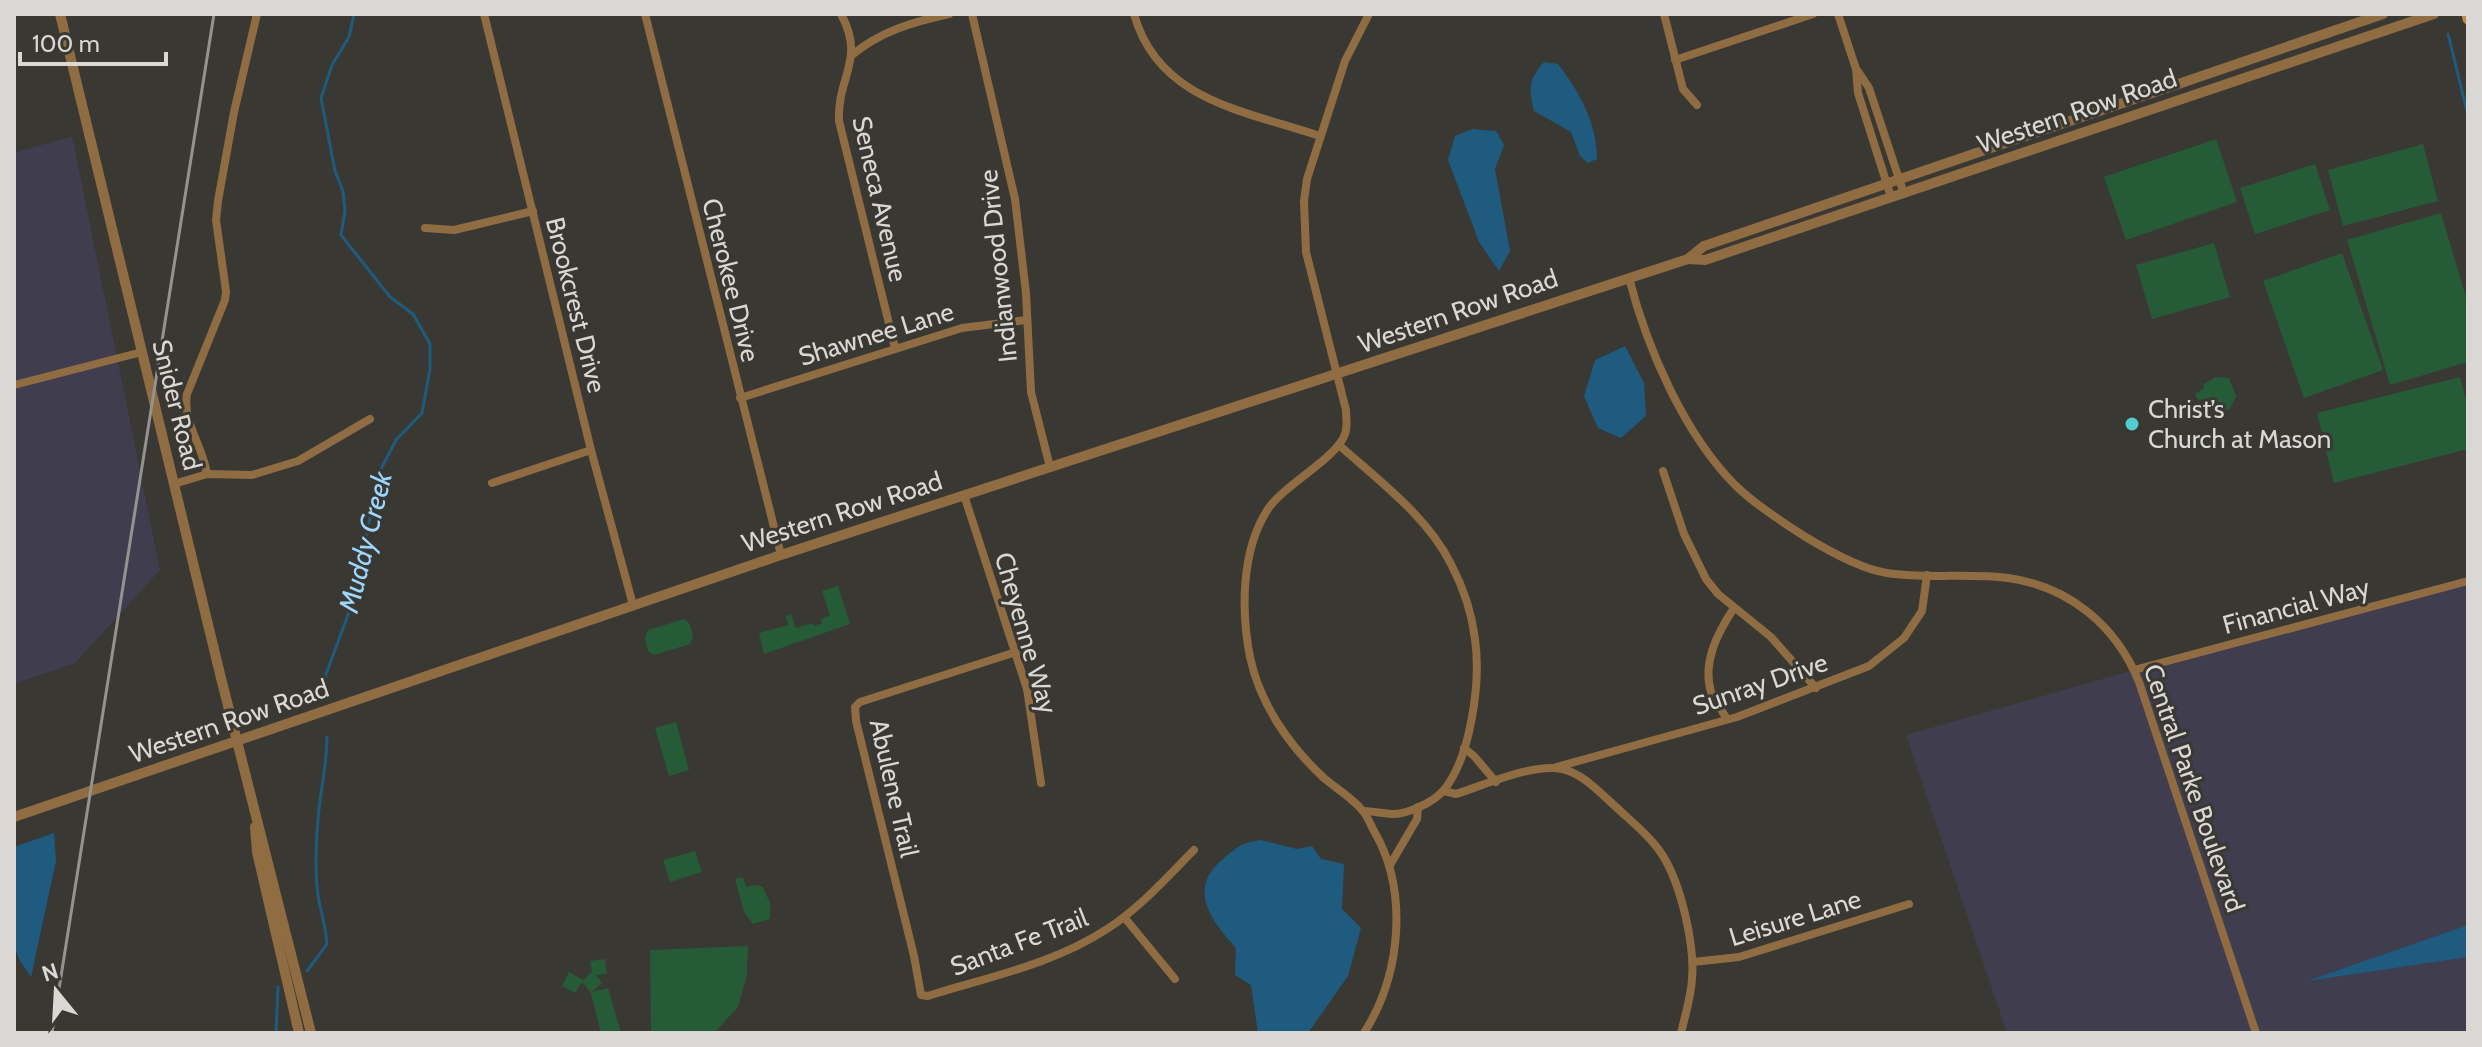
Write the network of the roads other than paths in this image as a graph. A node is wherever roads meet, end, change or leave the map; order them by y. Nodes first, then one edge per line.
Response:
1 (60, 14) edge
2 (257, 14) edge
3 (484, 14) edge
4 (645, 14) edge
5 (841, 14) edge
6 (949, 14) edge
7 (972, 14) edge
8 (1134, 14) edge
9 (1369, 14) edge
10 (1664, 14) edge
11 (1813, 14) edge
12 (1838, 14) edge
13 (2383, 14) edge
14 (2434, 14) edge
15 (852, 55) junction
16 (1675, 60) junction
17 (1856, 69) junction
18 (1697, 105) dead end
19 (1320, 136) junction
20 (1899, 178) junction
21 (1886, 182) junction
22 (1904, 194) junction
23 (1891, 197) junction
24 (533, 211) junction
25 (425, 228) dead end
26 (1688, 259) junction
27 (1629, 278) junction
28 (1026, 320) junction
29 (895, 348) junction
30 (142, 352) junction
31 (1337, 376) junction
32 (14, 385) edge
33 (740, 398) junction
34 (370, 419) dead end
35 (1339, 445) junction
36 (591, 450) junction
37 (1050, 467) junction
38 (1663, 471) dead end
39 (207, 474) junction
40 (492, 483) dead end
41 (174, 484) junction
42 (964, 495) junction
43 (781, 555) junction
44 (1927, 575) junction
45 (2468, 581) edge
46 (633, 605) junction
47 (1734, 608) junction
48 (1016, 652) junction
49 (2134, 670) junction
50 (1816, 688) junction
51 (1727, 719) junction
52 (237, 740) junction
53 (1464, 748) junction
54 (1553, 768) junction
55 (1496, 782) junction
56 (1041, 783) dead end
57 (1444, 791) junction
58 (254, 805) junction
59 (1418, 807) junction
60 (1363, 811) junction
61 (14, 817) edge
62 (1194, 850) dead end
63 (1390, 865) junction
64 (1909, 904) dead end
65 (1124, 917) junction
66 (1693, 962) junction
67 (1175, 979) dead end
68 (923, 997) joint
69 (299, 1033) edge
70 (311, 1033) edge
71 (1364, 1033) edge
72 (1681, 1033) edge
73 (2256, 1033) edge

1 - 30 street, Snider Road
2 - 39 street
3 - 24 street, Brookcrest Drive
4 - 33 street, Cherokee Drive
5 - 15 street, Seneca Avenue
6 - 15 street
7 - 28 street, Indianwood Drive
8 - 19 street
9 - 19 street
10 - 16 street
11 - 16 street
12 - 17 street
13 - 20 street, Western Row Road
14 - 22 street, Western Row Road
15 - 29 street, Seneca Avenue
16 - 18 street
17 - 20 street
17 - 21 street
19 - 31 street
20 - 21 street, Western Row Road
20 - 22 street
21 - 23 street
21 - 26 street, Western Row Road
22 - 23 street, Western Row Road
23 - 26 street, Western Row Road
24 - 25 street
24 - 36 street, Brookcrest Drive
26 - 27 street, Western Row Road
27 - 31 street, Western Row Road
27 - 44 street, Central Parke Boulevard
28 - 29 street, Shawnee Lane
28 - 37 street, Indianwood Drive
29 - 33 street, Shawnee Lane
30 - 32 street
30 - 41 street, Snider Road
31 - 35 street
31 - 37 street, Western Row Road
33 - 43 street, Cherokee Drive
34 - 39 street
35 - 53 street
35 - 60 street
36 - 40 street
36 - 46 street, Brookcrest Drive
37 - 42 street, Western Row Road
38 - 47 street
39 - 41 street
41 - 52 street, Snider Road
42 - 43 street, Western Row Road
42 - 48 street, Cheyenne Way
43 - 46 street, Western Row Road
44 - 49 street, Central Parke Boulevard
44 - 50 street, Sunray Drive
45 - 49 street, Financial Way
46 - 52 street, Western Row Road
47 - 50 street
47 - 51 street
48 - 56 street, Cheyenne Way
48 - 68 street, Abulene Trail
49 - 73 street, Central Parke Boulevard
50 - 51 street, Sunray Drive
51 - 54 street, Sunray Drive
52 - 58 street, Snider Road
52 - 61 street, Western Row Road
53 - 55 street
53 - 57 street
54 - 55 street, Sunray Drive
54 - 66 street
55 - 57 street, Sunray Drive
57 - 59 street
58 - 69 street, Snider Road
58 - 70 street, Snider Road
59 - 60 street
59 - 63 street
60 - 63 street
62 - 65 street, Santa Fe Trail
63 - 71 street
64 - 66 street, Leisure Lane
65 - 67 street
65 - 68 street, Santa Fe Trail
66 - 72 street

